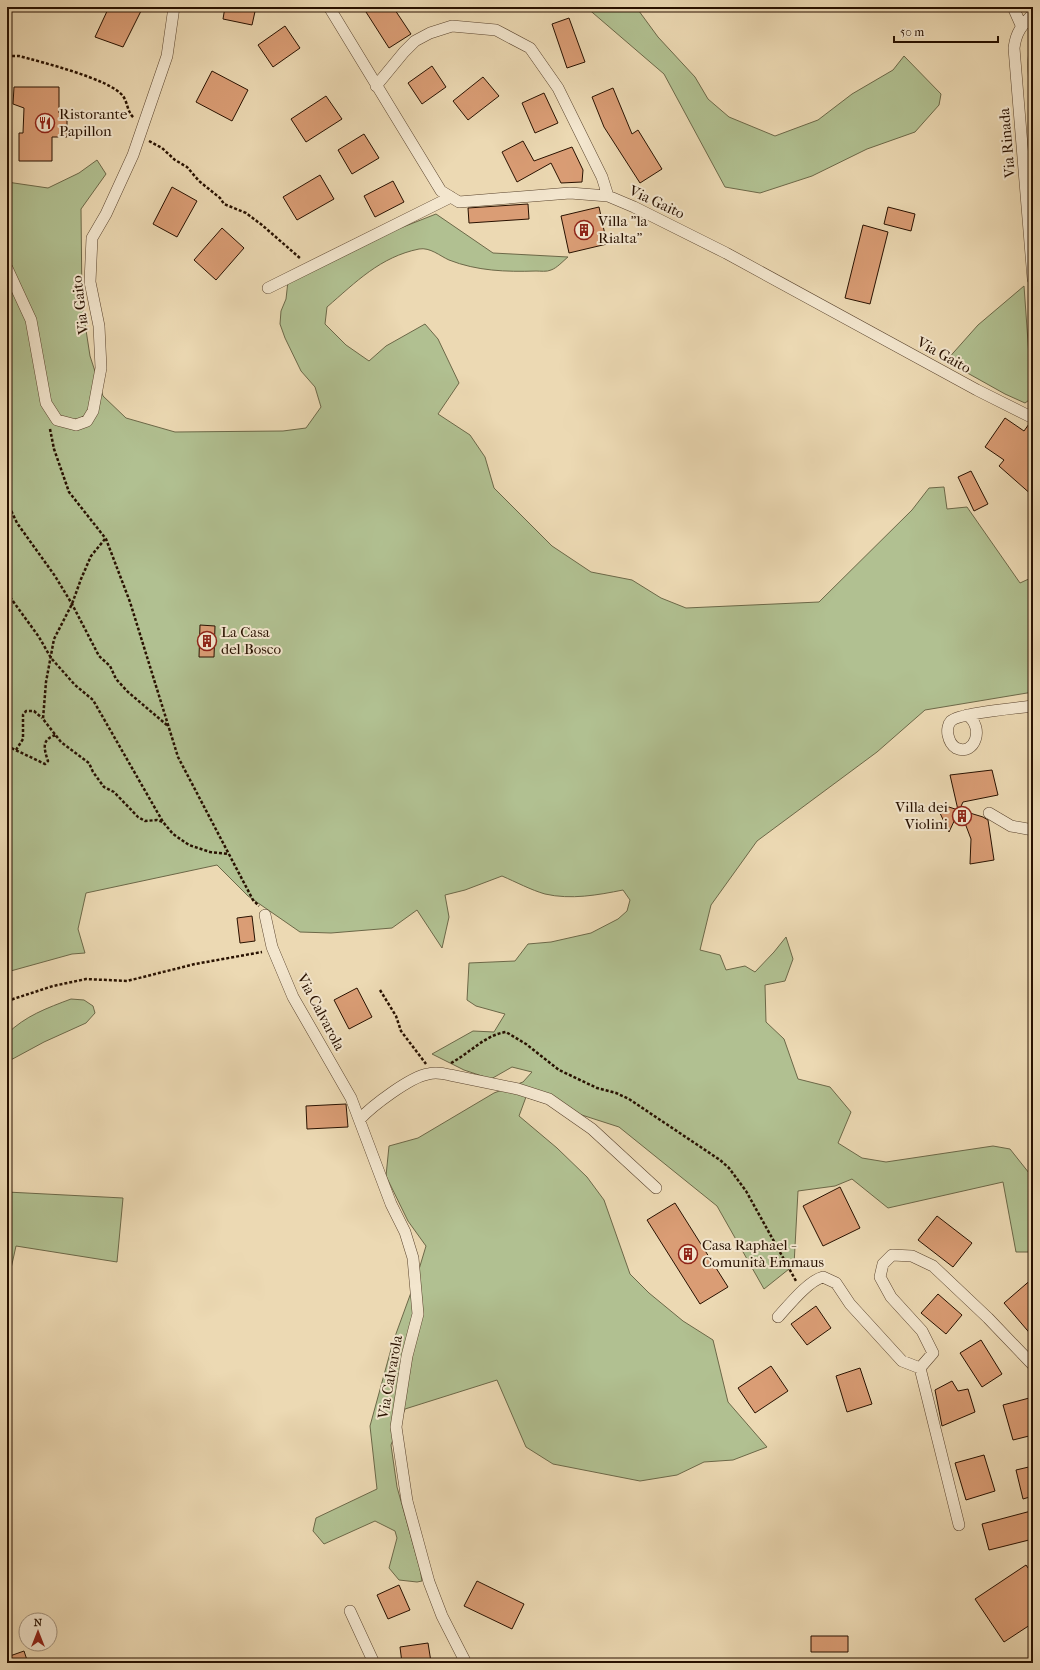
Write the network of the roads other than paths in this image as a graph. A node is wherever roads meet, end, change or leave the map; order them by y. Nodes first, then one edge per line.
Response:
1 (174, 7) edge
2 (329, 7) edge
3 (1013, 7) edge
4 (1033, 14) edge
5 (1021, 25) junction
6 (376, 86) junction
7 (608, 196) junction
8 (451, 197) junction
9 (7, 268) edge
10 (1033, 279) edge
11 (268, 288) dead end
12 (1033, 418) edge
13 (1033, 706) edge
14 (967, 715) dead end
15 (989, 813) dead end
16 (1033, 830) edge
17 (266, 915) road end
18 (360, 1119) junction
19 (656, 1188) dead end
20 (778, 1317) dead end
21 (1033, 1365) edge
22 (920, 1368) junction
23 (959, 1525) dead end
24 (350, 1611) dead end
25 (374, 1663) edge
26 (466, 1663) edge

1 - 9 street, Via Gaito
2 - 6 street, Via Gaito
3 - 5 street
4 - 5 street
5 - 10 street, Via Rinada
6 - 7 street
6 - 8 street, Via Gaito
7 - 8 street, Via Gaito
7 - 12 street, Via Gaito
8 - 11 street
13 - 14 street
15 - 16 street
17 - 18 street, Via Calvarola
18 - 19 street
18 - 26 street, Via Calvarola
20 - 22 street
21 - 22 street
22 - 23 street
24 - 25 street

